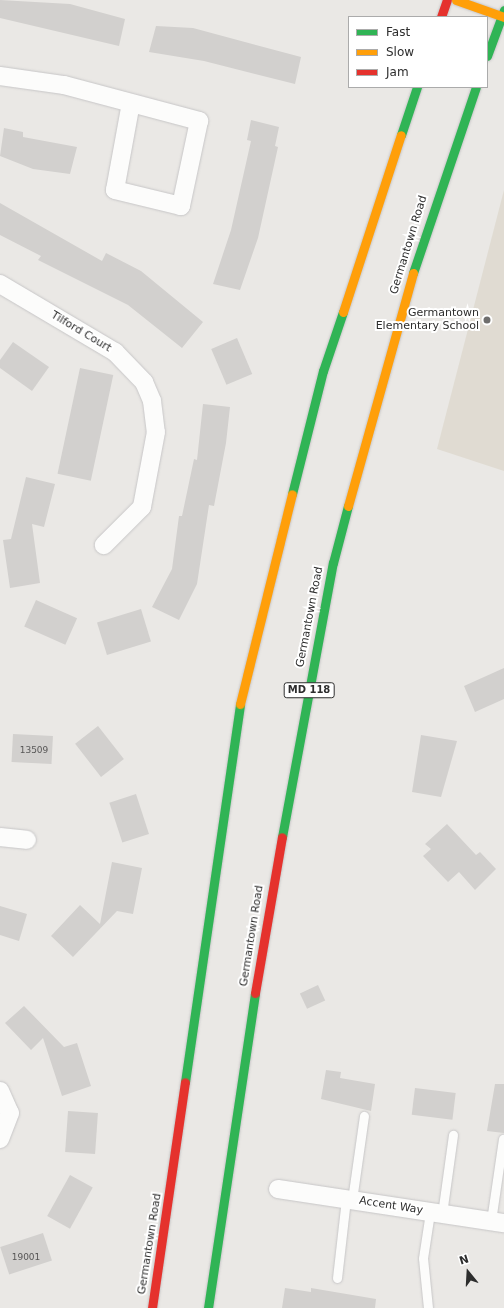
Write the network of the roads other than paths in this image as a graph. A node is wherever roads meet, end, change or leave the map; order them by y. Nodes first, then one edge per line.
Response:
1 (447, 0) edge
2 (456, 0) edge
3 (503, 14) edge
4 (441, 16) edge
5 (488, 53) edge
6 (0, 76) edge
7 (417, 88) edge
8 (476, 88) edge
9 (131, 103) junction
10 (0, 284) edge
11 (104, 545) dead end
12 (0, 837) edge
13 (27, 840) dead end
14 (0, 1091) edge
15 (364, 1116) dead end
16 (453, 1135) dead end
17 (0, 1139) edge
18 (503, 1139) dead end
19 (278, 1189) dead end
20 (349, 1200) junction
21 (436, 1213) junction
22 (498, 1222) edge
23 (337, 1278) dead end
24 (152, 1308) edge
25 (208, 1308) edge
26 (428, 1308) edge

1 - 4 main road
2 - 3 main road
3 - 5 main road
6 - 9 street
7 - 24 main road, Germantown Road
8 - 25 main road, Germantown Road / MD 118
9 - 9 street
10 - 11 street, Tilford Court
12 - 13 street
14 - 17 street
15 - 20 lane
16 - 21 lane
18 - 22 lane
19 - 20 street, Accent Way
20 - 21 street, Accent Way
20 - 23 lane
21 - 22 street, Accent Way
21 - 26 lane

